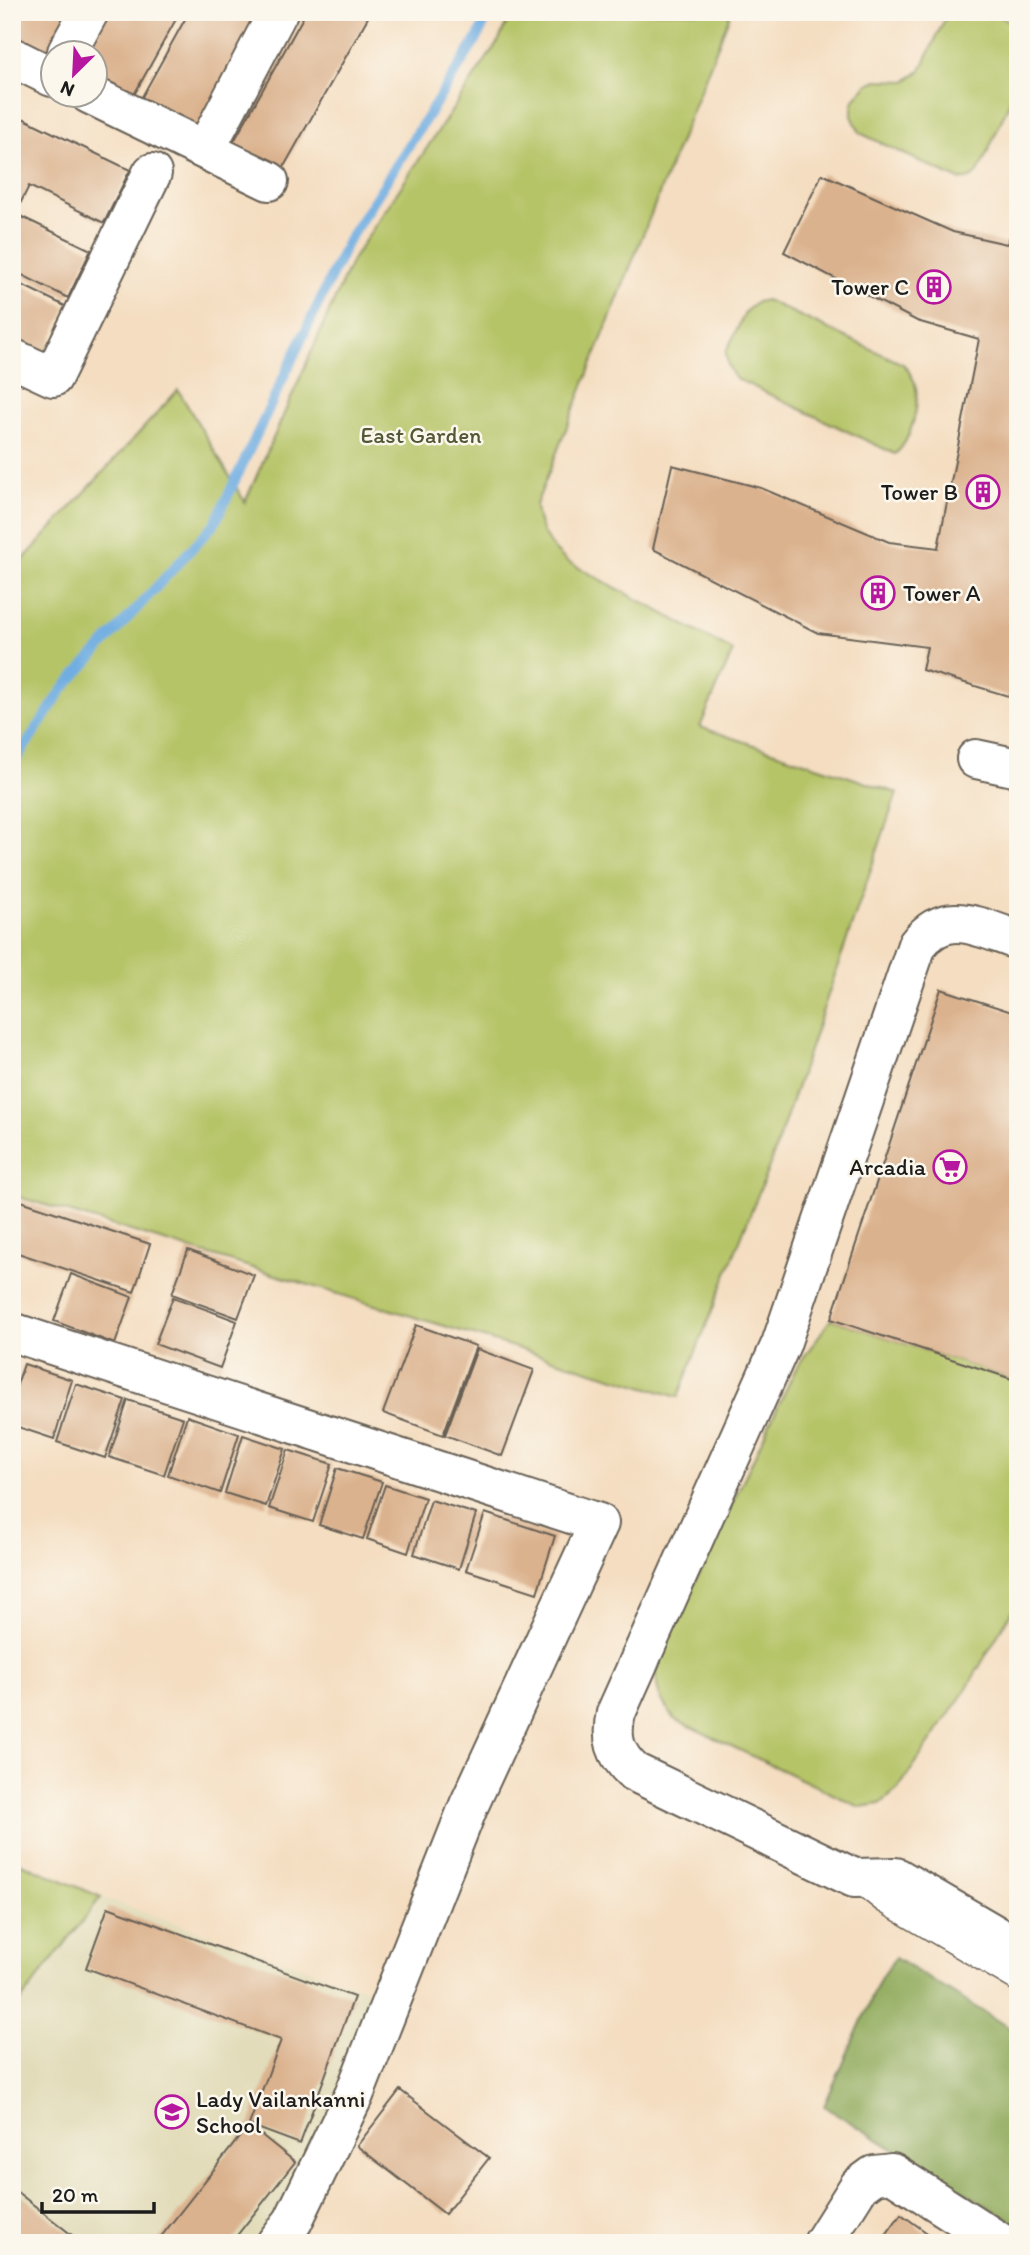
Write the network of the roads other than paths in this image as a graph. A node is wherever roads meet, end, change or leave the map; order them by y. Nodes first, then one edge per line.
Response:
1 (89, 12) edge
2 (278, 12) edge
3 (75, 38) edge
4 (12, 57) edge
5 (38, 70) edge
6 (108, 103) edge
7 (205, 150) junction
8 (152, 173) dead end
9 (270, 181) dead end
10 (12, 358) edge
11 (976, 759) dead end
12 (1018, 768) edge
13 (1018, 940) edge
14 (12, 1332) edge
15 (854, 1878) junction
16 (1018, 1948) edge
17 (1018, 1981) edge
18 (276, 2243) edge
19 (823, 2243) edge
20 (1001, 2243) edge

1 - 3 street
2 - 7 street
4 - 5 street
6 - 7 street
7 - 9 street
8 - 10 street
11 - 12 street
13 - 15 street
14 - 18 street
15 - 16 street
15 - 17 lane
19 - 20 street

